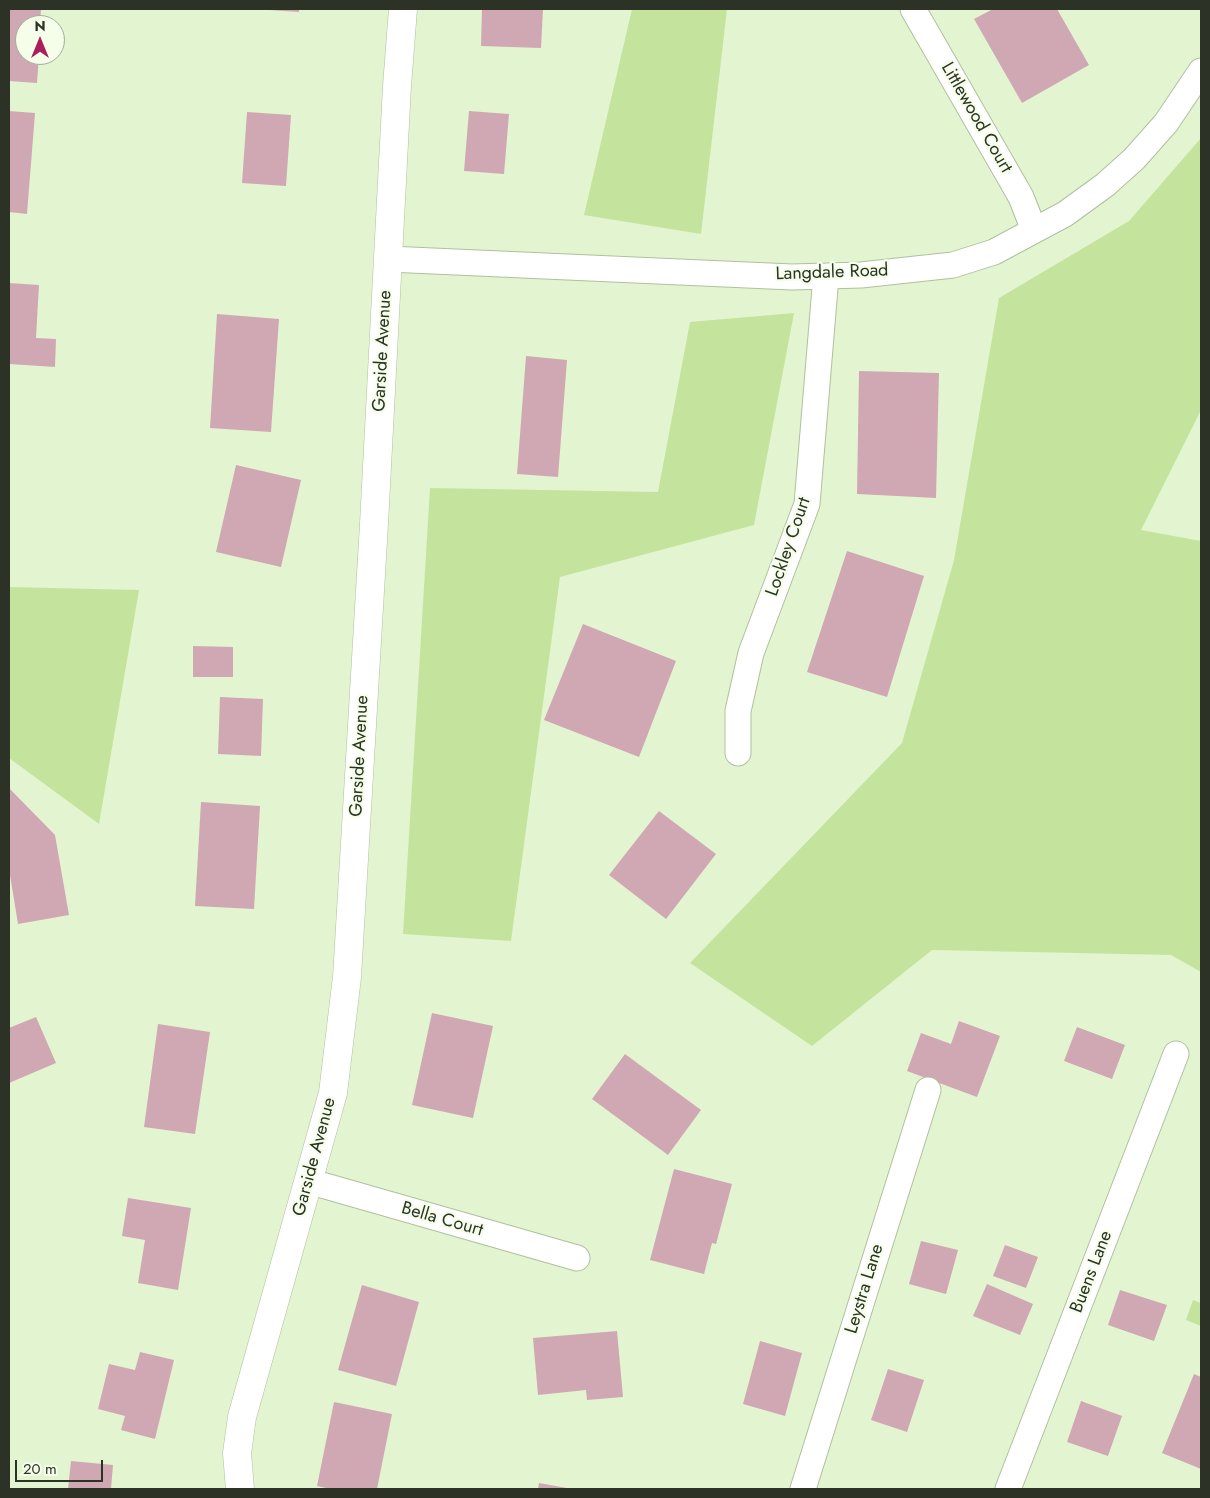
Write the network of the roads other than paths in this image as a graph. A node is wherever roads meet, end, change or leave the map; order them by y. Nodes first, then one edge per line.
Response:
1 (403, 9) edge
2 (913, 9) edge
3 (1201, 71) edge
4 (1034, 230) junction
5 (388, 259) junction
6 (826, 276) junction
7 (738, 753) dead end
8 (1176, 1054) dead end
9 (928, 1090) dead end
10 (308, 1181) junction
11 (577, 1258) dead end
12 (240, 1489) edge
13 (803, 1489) edge
14 (1008, 1489) edge

1 - 5 street, Garside Avenue
2 - 4 street, Littlewood Court
3 - 4 street, Langdale Road
4 - 6 street, Langdale Road
5 - 6 street, Langdale Road
5 - 10 street, Garside Avenue
6 - 7 street, Lockley Court
8 - 14 street, Buens Lane
9 - 13 street, Leystra Lane
10 - 11 street, Bella Court
10 - 12 street, Garside Avenue

